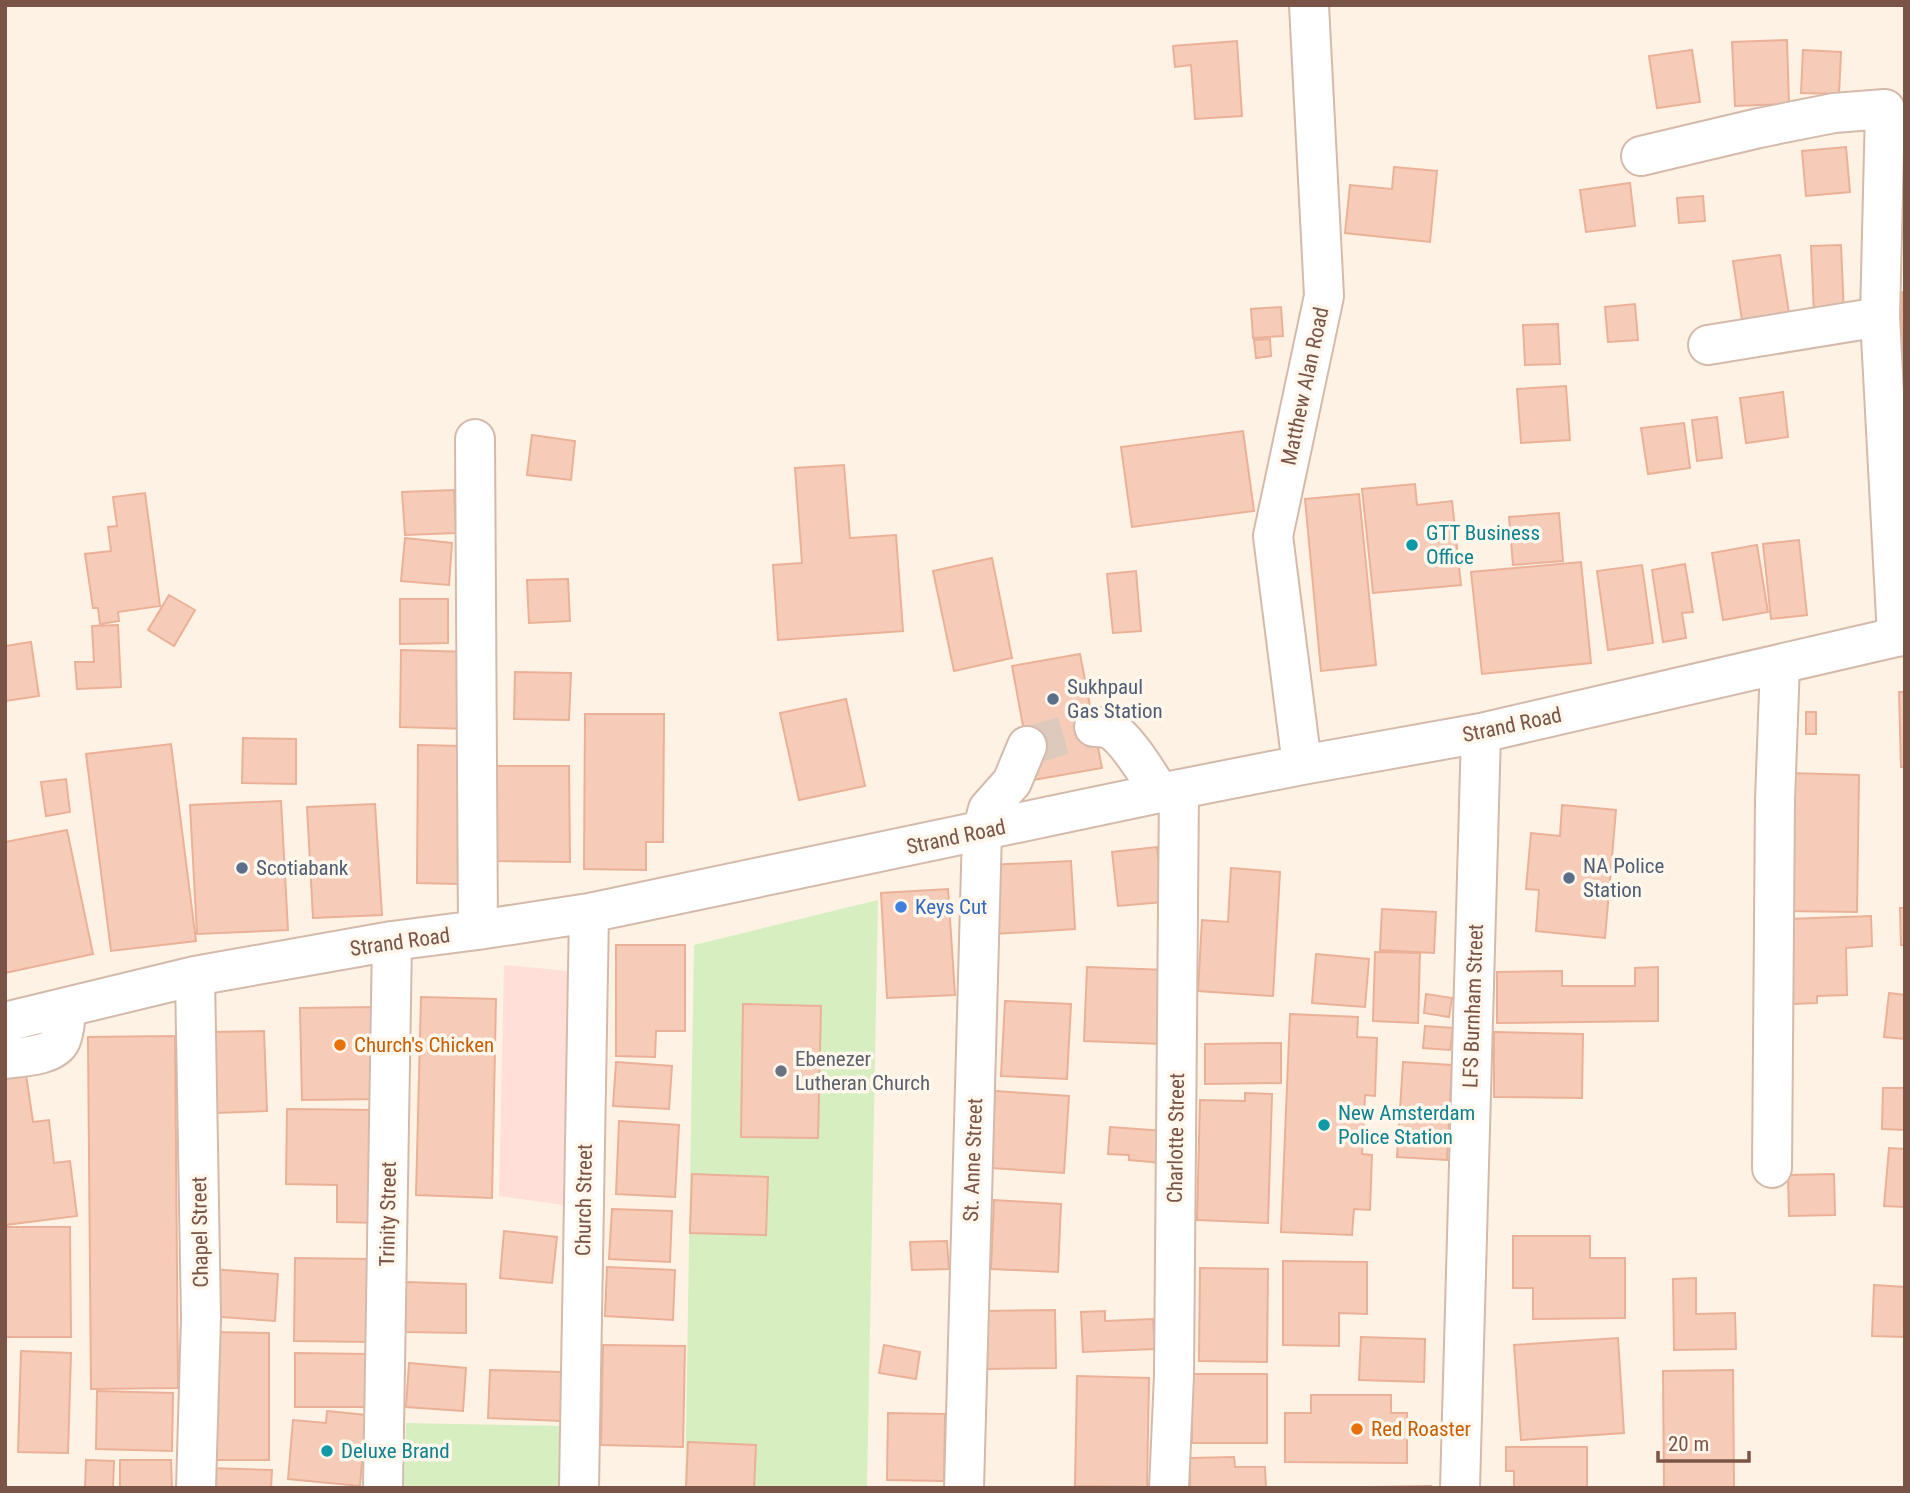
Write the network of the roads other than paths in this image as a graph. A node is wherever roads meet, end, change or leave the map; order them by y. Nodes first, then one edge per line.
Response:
1 (1309, 5) edge
2 (1641, 156) dead end
3 (1880, 317) junction
4 (1708, 345) dead end
5 (475, 439) dead end
6 (1901, 636) edge
7 (1780, 664) junction
8 (1094, 727) tunnel mouth
9 (1481, 733) junction
10 (1027, 746) dead end
11 (1303, 765) junction
12 (1170, 791) junction
13 (982, 832) junction
14 (589, 913) junction
15 (478, 930) junction
16 (392, 941) junction
17 (195, 976) junction
18 (67, 1007) junction
19 (5, 1022) edge
20 (5, 1059) edge
21 (1772, 1168) dead end
22 (196, 1488) edge
23 (383, 1488) edge
24 (579, 1488) edge
25 (964, 1488) edge
26 (1169, 1488) edge
27 (1460, 1488) edge

1 - 11 street, Matthew Alan Road
2 - 3 street
3 - 4 street
3 - 6 street
5 - 15 street
6 - 7 street, Strand Road
7 - 9 street, Strand Road
7 - 21 street
8 - 12 street
9 - 11 street, Strand Road
9 - 27 street, LFS Burnham Street
10 - 13 street
11 - 12 street, Strand Road
12 - 13 street, Strand Road
12 - 26 street, Charlotte Street
13 - 14 street, Strand Road
13 - 25 street, St. Anne Street
14 - 15 street, Strand Road
14 - 24 street, Church Street
15 - 16 street, Strand Road
16 - 17 street, Strand Road
16 - 23 street, Trinity Street
17 - 18 street, Strand Road
17 - 22 street, Chapel Street
18 - 19 street, Strand Road
18 - 20 street

